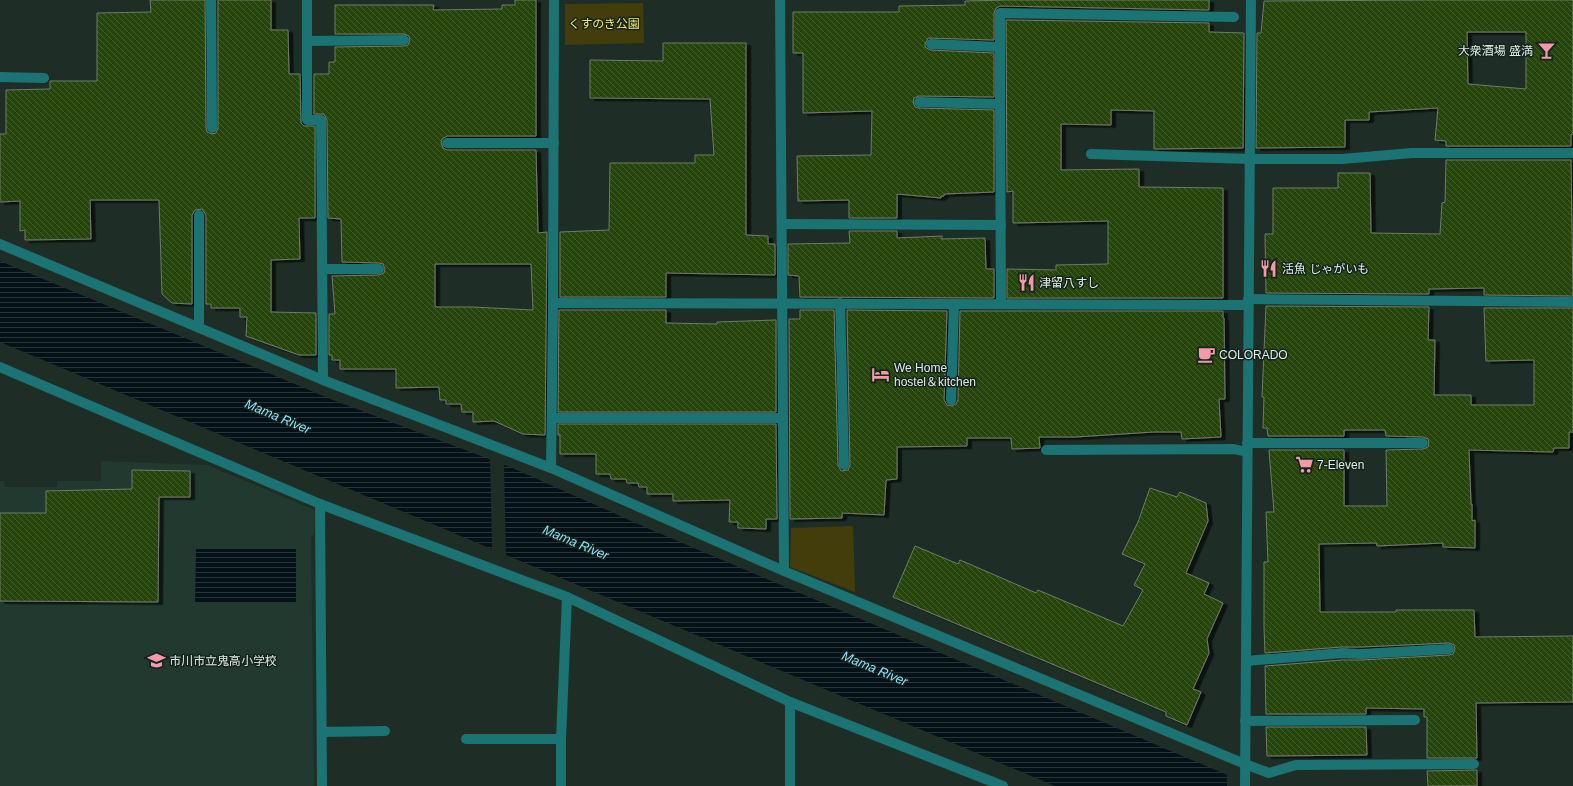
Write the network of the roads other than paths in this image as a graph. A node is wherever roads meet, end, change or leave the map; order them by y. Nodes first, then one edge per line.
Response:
1 (210, 0) edge
2 (307, 0) edge
3 (554, 0) edge
4 (780, 0) edge
5 (1251, 0) edge
6 (1234, 17) dead end
7 (404, 40) dead end
8 (307, 41) junction
9 (931, 44) dead end
10 (1000, 47) junction
11 (0, 77) edge
12 (44, 78) dead end
13 (919, 102) dead end
14 (1000, 104) junction
15 (212, 128) dead end
16 (447, 143) dead end
17 (554, 143) junction
18 (1573, 153) edge
19 (1091, 154) dead end
20 (1250, 159) junction
21 (199, 215) dead end
22 (782, 224) junction
23 (1001, 225) junction
24 (0, 244) edge
25 (322, 269) junction
26 (379, 269) dead end
27 (1248, 302) junction
28 (1573, 302) edge
29 (553, 303) junction
30 (783, 303) junction
31 (840, 303) junction
32 (954, 304) junction
33 (1001, 304) junction
34 (199, 328) junction
35 (0, 367) edge
36 (323, 380) junction
37 (951, 400) dead end
38 (552, 418) junction
39 (783, 418) junction
40 (1423, 443) dead end
41 (1247, 448) junction
42 (1046, 450) dead end
43 (844, 465) dead end
44 (550, 468) junction
45 (320, 504) junction
46 (784, 571) junction
47 (567, 598) junction
48 (1449, 649) dead end
49 (1246, 661) junction
50 (790, 702) junction
51 (1415, 720) dead end
52 (1245, 721) junction
53 (385, 731) dead end
54 (322, 732) junction
55 (466, 739) dead end
56 (561, 739) junction
57 (1474, 764) dead end
58 (1245, 767) junction
59 (322, 786) edge
60 (561, 786) edge
61 (790, 786) edge
62 (1003, 786) edge
63 (1245, 786) edge

1 - 15 street
2 - 8 street
3 - 17 street
4 - 22 street
5 - 20 street
6 - 10 street
7 - 8 street
8 - 25 street
9 - 10 street
10 - 14 street
11 - 12 street
13 - 14 street
14 - 23 street
16 - 17 street
17 - 29 street
18 - 20 street
19 - 20 street
20 - 27 street
21 - 34 street
22 - 23 street
22 - 30 street
23 - 33 street
24 - 34 street
25 - 26 street
25 - 36 street
27 - 28 street
27 - 33 street
27 - 41 street
29 - 30 street
29 - 38 street
30 - 31 street
30 - 39 street
31 - 32 street
31 - 43 street
32 - 33 street
32 - 37 street
34 - 36 street
35 - 45 street
36 - 44 street
38 - 39 street
38 - 44 street
39 - 46 street
40 - 41 street
41 - 42 street
41 - 49 street
44 - 46 street
45 - 47 street
45 - 54 street
46 - 58 street
47 - 50 street
47 - 56 street
48 - 49 street
49 - 52 street
50 - 61 street
50 - 62 street
51 - 52 street
52 - 58 street
53 - 54 street
54 - 59 street
55 - 56 street
56 - 60 street
57 - 58 street
58 - 63 street

